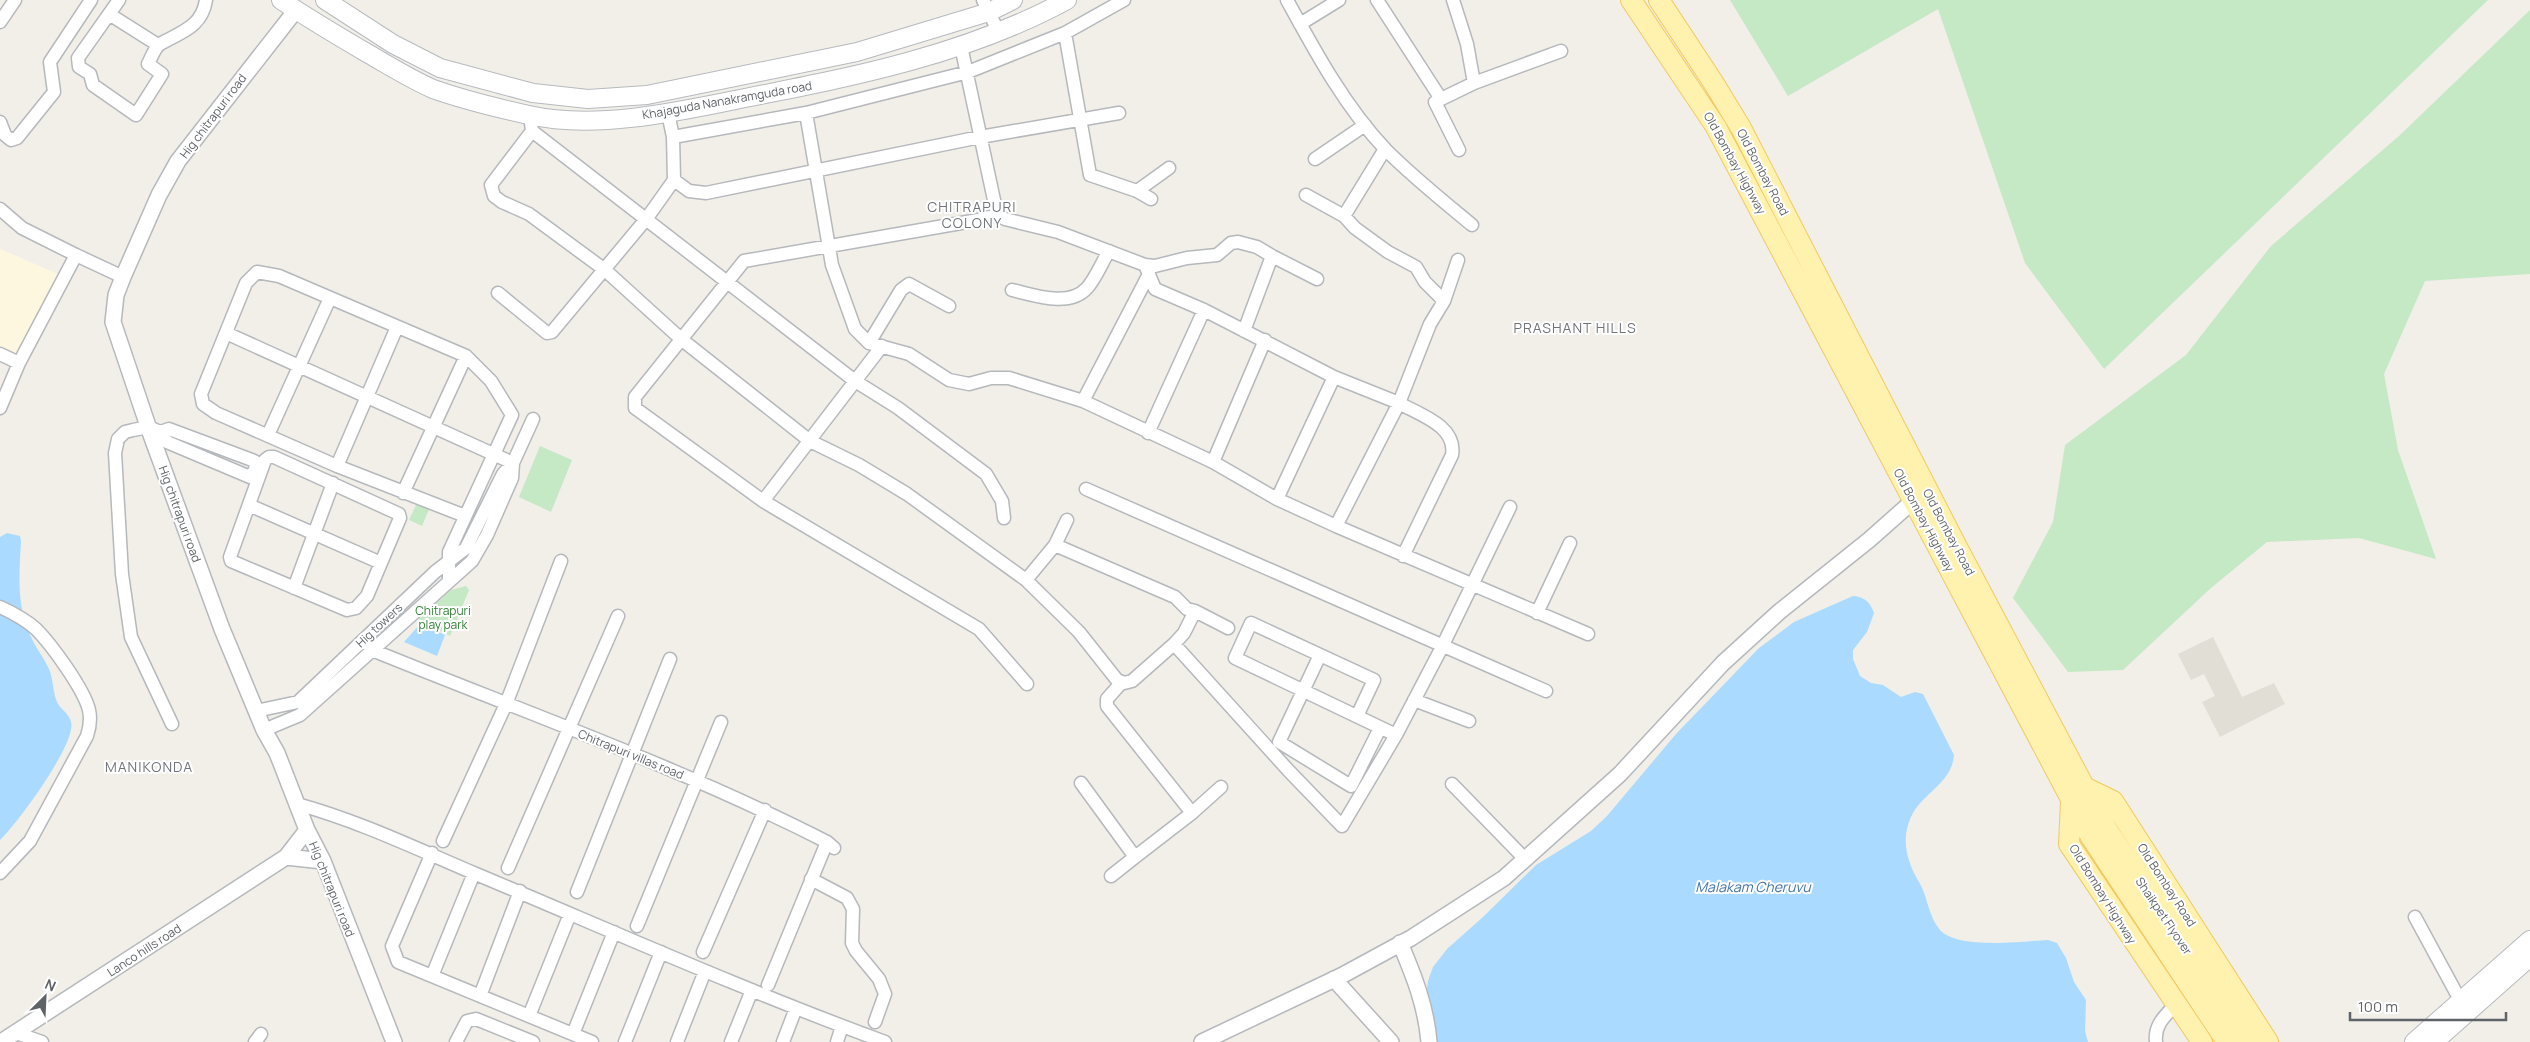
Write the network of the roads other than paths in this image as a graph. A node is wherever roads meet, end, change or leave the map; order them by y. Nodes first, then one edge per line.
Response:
1 (15, 0) edge
2 (90, 0) edge
3 (119, 0) edge
4 (206, 0) edge
5 (325, 0) edge
6 (1013, 0) edge
7 (1067, 0) edge
8 (1124, 0) edge
9 (1287, 0) edge
10 (1339, 0) edge
11 (1377, 0) edge
12 (1453, 0) edge
13 (1631, 0) edge
14 (1659, 0) edge
15 (288, 5) edge
16 (986, 6) edge
17 (109, 14) junction
18 (0, 22) edge
19 (1300, 24) junction
20 (998, 31) junction
21 (1065, 33) junction
22 (158, 45) junction
23 (961, 46) junction
24 (1561, 51) dead end
25 (968, 72) junction
26 (1474, 83) junction
27 (1441, 99) junction
28 (668, 113) junction
29 (806, 113) junction
30 (1119, 113) dead end
31 (1082, 120) junction
32 (0, 122) edge
33 (531, 124) junction
34 (1365, 124) junction
35 (672, 137) junction
36 (980, 138) junction
37 (1385, 149) junction
38 (1459, 150) dead end
39 (1314, 159) dead end
40 (1169, 168) dead end
41 (816, 170) junction
42 (674, 180) junction
43 (1137, 191) junction
44 (1306, 195) dead end
45 (1151, 199) dead end
46 (0, 210) edge
47 (998, 214) junction
48 (1344, 216) junction
49 (647, 218) junction
50 (1472, 225) dead end
51 (828, 248) junction
52 (1109, 251) junction
53 (76, 255) junction
54 (1272, 256) junction
55 (1458, 260) dead end
56 (1147, 269) junction
57 (605, 270) junction
58 (123, 277) junction
59 (1317, 278) dead end
60 (725, 283) junction
61 (1012, 290) dead end
62 (498, 293) dead end
63 (330, 298) junction
64 (1444, 300) junction
65 (949, 306) dead end
66 (1204, 310) junction
67 (397, 327) junction
68 (1244, 331) junction
69 (226, 333) junction
70 (680, 339) junction
71 (1265, 340) junction
72 (869, 343) junction
73 (882, 346) junction
74 (0, 354) edge
75 (466, 356) junction
76 (19, 364) junction
77 (299, 366) junction
78 (1334, 377) junction
79 (855, 381) junction
80 (367, 396) junction
81 (1083, 401) junction
82 (1399, 403) junction
83 (0, 408) edge
84 (533, 419) dead end
85 (434, 426) junction
86 (154, 430) junction
87 (1148, 433) junction
88 (268, 435) junction
89 (810, 441) junction
90 (494, 454) junction
91 (1213, 462) junction
92 (513, 463) junction
93 (337, 466) junction
94 (258, 471) junction
95 (333, 483) junction
96 (1086, 489) dead end
97 (403, 493) junction
98 (1276, 498) junction
99 (763, 501) junction
100 (1913, 501) junction
101 (249, 505) junction
102 (1510, 507) dead end
103 (466, 516) junction
104 (1004, 518) dead end
105 (1067, 520) dead end
106 (1336, 526) junction
107 (314, 535) junction
108 (1570, 543) dead end
109 (1055, 545) junction
110 (1403, 556) junction
111 (450, 560) junction
112 (561, 561) dead end
113 (381, 563) junction
114 (449, 579) junction
115 (1026, 580) junction
116 (1472, 584) junction
117 (294, 588) junction
118 (0, 607) edge
119 (1195, 611) junction
120 (1536, 613) junction
121 (618, 616) dead end
122 (1228, 628) dead end
123 (1588, 634) dead end
124 (364, 639) junction
125 (1174, 644) junction
126 (1442, 646) junction
127 (372, 650) junction
128 (1320, 655) junction
129 (670, 659) dead end
130 (1122, 682) junction
131 (1027, 684) dead end
132 (1302, 690) junction
133 (1546, 691) dead end
134 (1414, 700) junction
135 (506, 704) junction
136 (256, 711) junction
137 (1357, 716) junction
138 (1469, 721) dead end
139 (721, 722) dead end
140 (172, 724) dead end
141 (1380, 728) junction
142 (570, 729) junction
143 (264, 730) junction
144 (1396, 735) junction
145 (633, 754) junction
146 (698, 781) junction
147 (1081, 783) dead end
148 (1452, 784) dead end
149 (1221, 787) dead end
150 (2077, 793) junction
151 (297, 804) junction
152 (765, 810) junction
153 (1192, 813) junction
154 (307, 830) junction
155 (2098, 832) junction
156 (443, 841) dead end
157 (432, 853) junction
158 (286, 857) junction
159 (1135, 857) junction
160 (323, 860) junction
161 (1526, 860) junction
162 (508, 868) dead end
163 (0, 873) edge
164 (474, 873) junction
165 (1110, 876) dead end
166 (811, 879) junction
167 (520, 892) junction
168 (577, 892) dead end
169 (570, 914) junction
170 (2416, 917) dead end
171 (637, 926) dead end
172 (614, 932) junction
173 (2530, 940) edge
174 (1400, 943) junction
175 (661, 952) junction
176 (703, 952) dead end
177 (2530, 957) edge
178 (705, 971) junction
179 (432, 976) junction
180 (1334, 979) junction
181 (768, 985) dead end
182 (752, 990) junction
183 (480, 996) junction
184 (2460, 1000) junction
185 (2175, 1004) junction
186 (796, 1008) junction
187 (529, 1016) junction
188 (875, 1022) dead end
189 (842, 1026) junction
190 (16, 1033) junction
191 (573, 1034) junction
192 (518, 1039) edge
193 (1, 1042) edge
194 (42, 1042) edge
195 (394, 1042) edge
196 (456, 1042) edge
197 (533, 1042) edge
198 (592, 1042) edge
199 (625, 1042) edge
200 (677, 1042) edge
201 (731, 1042) edge
202 (783, 1042) edge
203 (837, 1042) edge
204 (885, 1042) edge
205 (1202, 1042) edge
206 (1391, 1042) edge
207 (1429, 1042) edge
208 (2156, 1042) edge
209 (2202, 1042) edge
210 (2227, 1042) edge
211 (2247, 1042) edge
212 (2268, 1042) edge
213 (2414, 1042) edge
214 (2434, 1042) edge

1 - 18 street
2 - 32 street
3 - 17 street
4 - 22 street
5 - 16 main road, Khajaguda Nanakramguda road
6 - 16 main road, Khajaguda Nanakramguda road
7 - 20 main road, Khajaguda Nanakramguda road
8 - 21 street
9 - 19 street
10 - 19 street
11 - 27 street
12 - 26 street
13 - 100 main road, Old Bombay Highway
14 - 150 main road, Old Bombay Road
15 - 33 main road, Khajaguda Nanakramguda road
15 - 58 street, Hig chitrapuri road
16 - 20 street
17 - 22 street
17 - 22 street
19 - 34 street
20 - 23 main road, Khajaguda Nanakramguda road
21 - 25 street
21 - 31 street
23 - 25 street
23 - 28 main road, Khajaguda Nanakramguda road
24 - 26 street
25 - 29 street
25 - 36 street
26 - 27 street
27 - 38 street
28 - 33 main road, Khajaguda Nanakramguda road
28 - 35 street
29 - 35 street
29 - 41 street
30 - 31 street
31 - 36 street
31 - 43 street
33 - 49 street
33 - 57 street
34 - 37 street
34 - 39 street
35 - 42 street
36 - 41 street
36 - 47 street
37 - 48 street
37 - 50 street
40 - 43 street
41 - 42 street
41 - 51 street
42 - 49 street
43 - 45 street
44 - 48 street
46 - 53 street
47 - 51 street
47 - 52 street
48 - 64 street
49 - 57 street
49 - 60 street
51 - 60 street
51 - 72 street
52 - 56 street
52 - 61 street
53 - 58 street
53 - 76 street
54 - 56 street
54 - 59 street
54 - 68 street
55 - 64 street
56 - 66 street
56 - 81 street
57 - 62 street
57 - 70 street
58 - 86 street, Hig chitrapuri road
60 - 70 street
60 - 79 street
63 - 67 street
63 - 69 street
63 - 77 street
64 - 82 street
65 - 72 street
66 - 68 street
66 - 87 street
67 - 75 street
67 - 80 street
68 - 71 street
69 - 77 street
69 - 88 street
70 - 89 street
70 - 99 street
71 - 78 street
71 - 91 street
72 - 73 street
73 - 79 street
73 - 81 street
74 - 76 street
75 - 85 street
75 - 90 street
76 - 83 street
77 - 80 street
77 - 88 street
78 - 82 street
78 - 98 street
79 - 89 street
79 - 104 street
80 - 85 street
80 - 93 street
81 - 87 street
82 - 106 street
82 - 110 street
84 - 92 street
85 - 90 street
85 - 97 street
86 - 94 street
86 - 136 street, Hig chitrapuri road
86 - 140 street
87 - 91 street
88 - 93 street
89 - 99 street
89 - 115 street
90 - 92 street
90 - 103 street
91 - 98 street
92 - 111 street, Hig towers
92 - 114 street
93 - 97 street
94 - 95 street
94 - 101 street
95 - 107 street
95 - 113 street
96 - 126 street
97 - 103 street
98 - 106 street
99 - 131 street
100 - 150 main road, Old Bombay Highway
100 - 161 street
101 - 107 street
101 - 117 street
102 - 116 street
103 - 111 street
105 - 109 street
106 - 110 street
107 - 113 street
107 - 117 street
108 - 120 street
109 - 115 street
109 - 119 street
110 - 116 street
111 - 114 street
111 - 124 street, Hig towers
112 - 135 street
113 - 117 street
114 - 127 street
115 - 130 street
116 - 120 street
116 - 126 street
118 - 163 street
119 - 122 street
119 - 125 street
120 - 123 street
121 - 142 street
124 - 127 street
124 - 136 street, Hig towers
125 - 130 street
125 - 144 street
126 - 133 street
126 - 134 street
127 - 135 street, Chitrapuri villas road
127 - 143 street
128 - 132 street
128 - 132 street
128 - 137 street
129 - 145 street
130 - 153 street
132 - 137 street
132 - 141 street
134 - 138 street
134 - 144 street
135 - 142 street, Chitrapuri villas road
135 - 156 street
136 - 143 street, Hig chitrapuri road
137 - 141 street
139 - 146 street
141 - 144 street
142 - 145 street, Chitrapuri villas road
142 - 162 street
143 - 151 street, Hig chitrapuri road
145 - 146 street, Chitrapuri villas road
145 - 168 street
146 - 152 street, Chitrapuri villas road
146 - 171 street
147 - 159 street
148 - 161 street
149 - 153 street
150 - 155 main road, Shaikpet Flyover
150 - 185 main road, Old Bombay Highway
150 - 212 main road, Old Bombay Road
151 - 154 street, Hig chitrapuri road
151 - 157 street
152 - 166 street, Chitrapuri villas road
152 - 176 street
153 - 159 street
154 - 158 street, Lanco hills road
154 - 160 street, Hig chitrapuri road
155 - 210 main road, Shaikpet Flyover
155 - 211 main road, Shaikpet Flyover
157 - 164 street
157 - 179 street
158 - 160 street
158 - 190 street, Lanco hills road
159 - 165 street
160 - 195 street, Hig chitrapuri road
161 - 174 street
164 - 167 street
164 - 179 street
166 - 181 street
166 - 188 street
167 - 169 street
167 - 183 street
169 - 172 street
169 - 187 street
170 - 184 street
172 - 175 street
172 - 191 street
173 - 184 main road
174 - 180 street
174 - 207 street
175 - 178 street
175 - 199 street
177 - 214 main road
178 - 182 street
178 - 200 street
179 - 183 street
180 - 205 street
180 - 206 street
182 - 186 street
182 - 201 street
183 - 187 street
184 - 213 main road
185 - 208 street
185 - 209 main road, Old Bombay Highway
186 - 189 street
186 - 202 street
187 - 191 street
189 - 203 street
189 - 204 street
190 - 193 street, Lanco hills road
190 - 194 street
191 - 198 street
192 - 196 street
192 - 197 street

